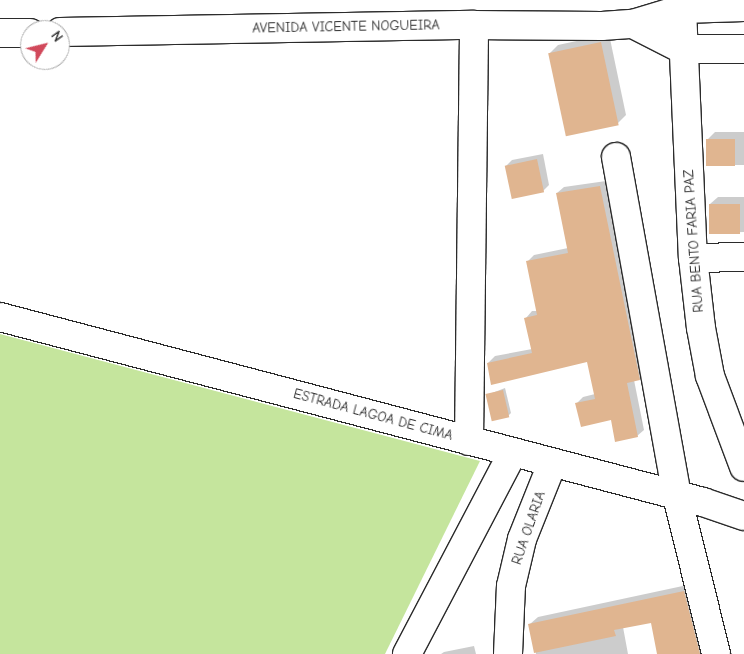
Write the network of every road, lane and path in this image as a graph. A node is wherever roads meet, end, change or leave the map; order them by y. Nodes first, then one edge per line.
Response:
1 (744, 7) edge
2 (682, 9) junction
3 (633, 24) junction
4 (474, 25) junction
5 (20, 32) edge
6 (70, 32) edge
7 (0, 33) edge
8 (682, 49) junction
9 (744, 49) edge
10 (616, 157) dead end
11 (744, 257) edge
12 (693, 258) junction
13 (0, 318) edge
14 (469, 441) junction
15 (512, 454) junction
16 (552, 464) junction
17 (744, 467) edge
18 (677, 496) junction
19 (744, 516) edge
20 (407, 654) edge
21 (508, 654) edge
22 (716, 654) edge

1 - 2 street, AVENIDA VICENTE NOGUEIRA
2 - 3 street, AVENIDA VICENTE NOGUEIRA
2 - 8 street, RUA BENTO FARIA PAZ
3 - 4 street, AVENIDA VICENTE NOGUEIRA
3 - 8 street, AVENIDA VICENTE NOGUEIRA
4 - 6 street, AVENIDA VICENTE NOGUEIRA
4 - 14 street
5 - 7 street
8 - 9 street, AVENIDA VICENTE NOGUEIRA
8 - 12 street, RUA BENTO FARIA PAZ
10 - 18 street
11 - 12 street
12 - 17 street, RUA BENTO FARIA PAZ
13 - 14 street, ESTRADA LAGOA DE CIMA
14 - 15 street, ESTRADA LAGOA DE CIMA
15 - 16 street, ESTRADA LAGOA DE CIMA
15 - 20 street
16 - 18 street, ESTRADA LAGOA DE CIMA
16 - 21 street, RUA OLARIA
18 - 19 street, ESTRADA LAGOA DE CIMA
18 - 22 street

